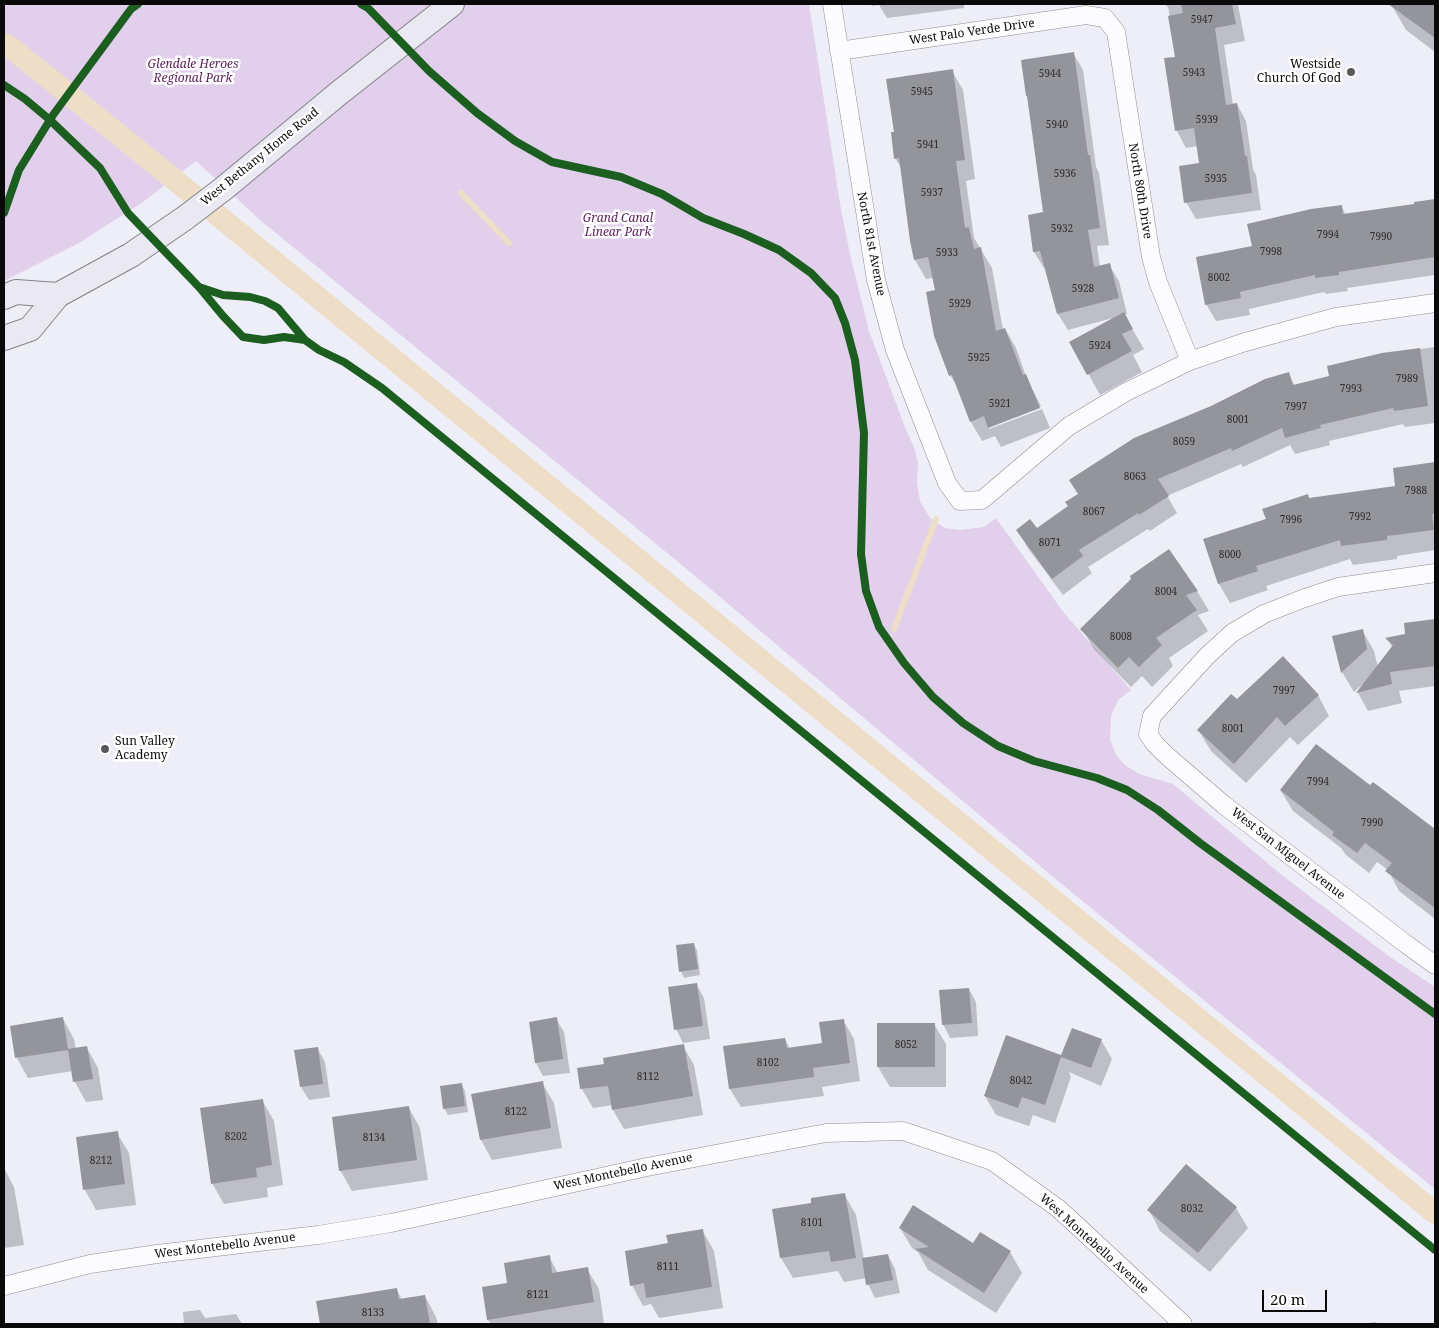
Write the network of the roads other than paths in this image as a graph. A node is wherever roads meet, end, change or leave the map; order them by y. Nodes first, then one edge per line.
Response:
1 (452, 4) edge
2 (832, 4) edge
3 (1105, 18) joint
4 (839, 51) junction
5 (58, 295) junction
6 (4, 297) edge
7 (1435, 303) edge
8 (4, 338) edge
9 (1190, 361) junction
10 (1435, 573) edge
11 (1435, 965) edge
12 (4, 1286) edge
13 (1183, 1324) edge

1 - 5 main road, West Bethany Home Road
2 - 4 street, North 81st Avenue
3 - 4 street, West Palo Verde Drive
3 - 9 street, North 80th Drive
4 - 9 street, North 81st Avenue
5 - 6 main road
5 - 8 main road, West Bethany Home Road
7 - 9 street
10 - 11 street, West San Miguel Avenue
12 - 13 street, West Montebello Avenue

